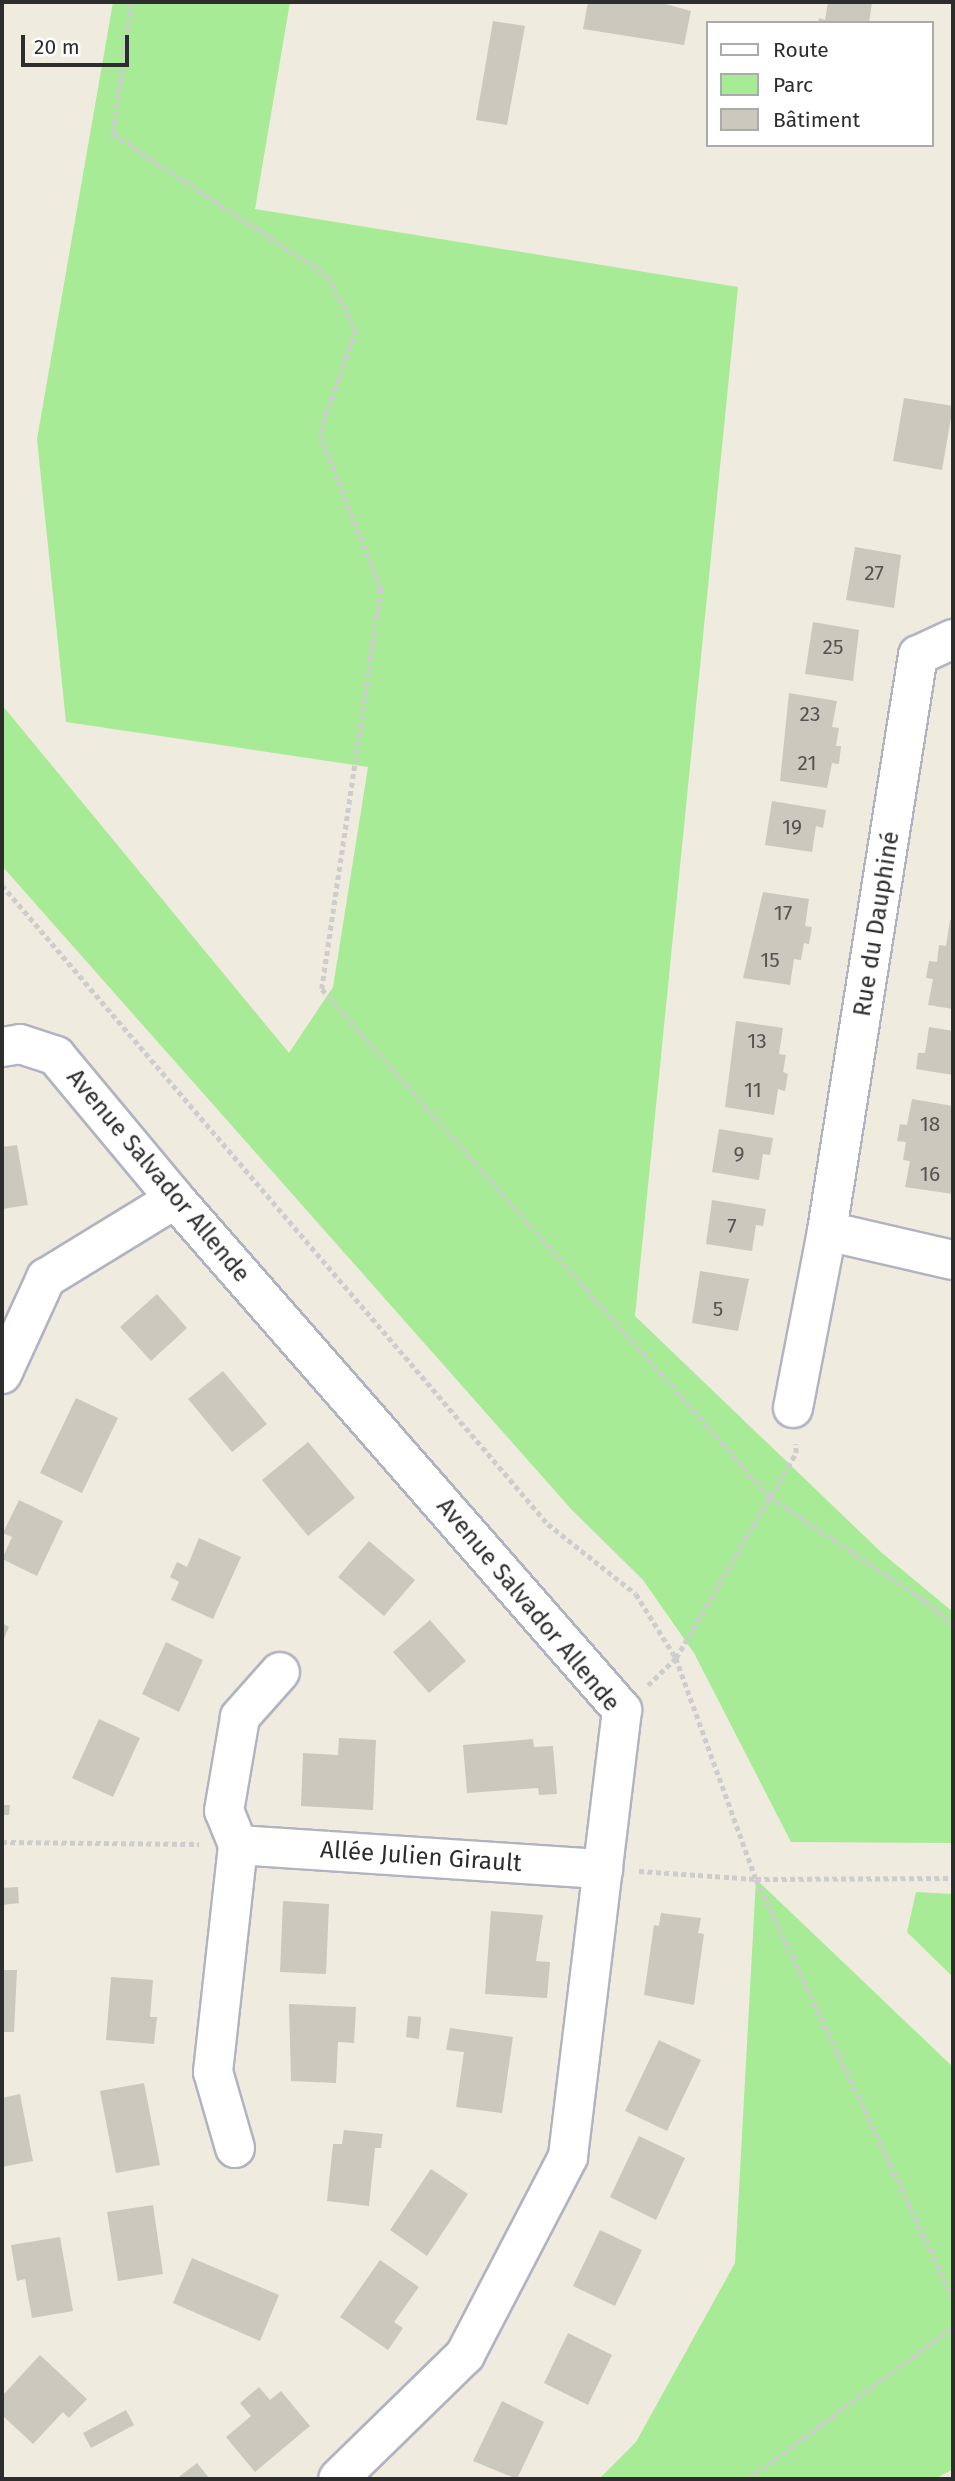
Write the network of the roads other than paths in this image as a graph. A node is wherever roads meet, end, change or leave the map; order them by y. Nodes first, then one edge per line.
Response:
1 (953, 639) edge
2 (2, 1047) edge
3 (175, 1199) junction
4 (827, 1231) junction
5 (953, 1260) edge
6 (2, 1374) edge
7 (793, 1408) road end
8 (280, 1672) dead end
9 (238, 1845) junction
10 (603, 1869) junction
11 (235, 2148) dead end
12 (338, 2479) edge

1 - 4 street, Rue du Dauphiné
2 - 3 street, Avenue Salvador Allende
3 - 6 street
3 - 10 street, Avenue Salvador Allende
4 - 5 street
4 - 7 street, Rue du Dauphiné
8 - 9 street
9 - 10 street, Allée Julien Girault
9 - 11 street
10 - 12 street, Avenue Salvador Allende

